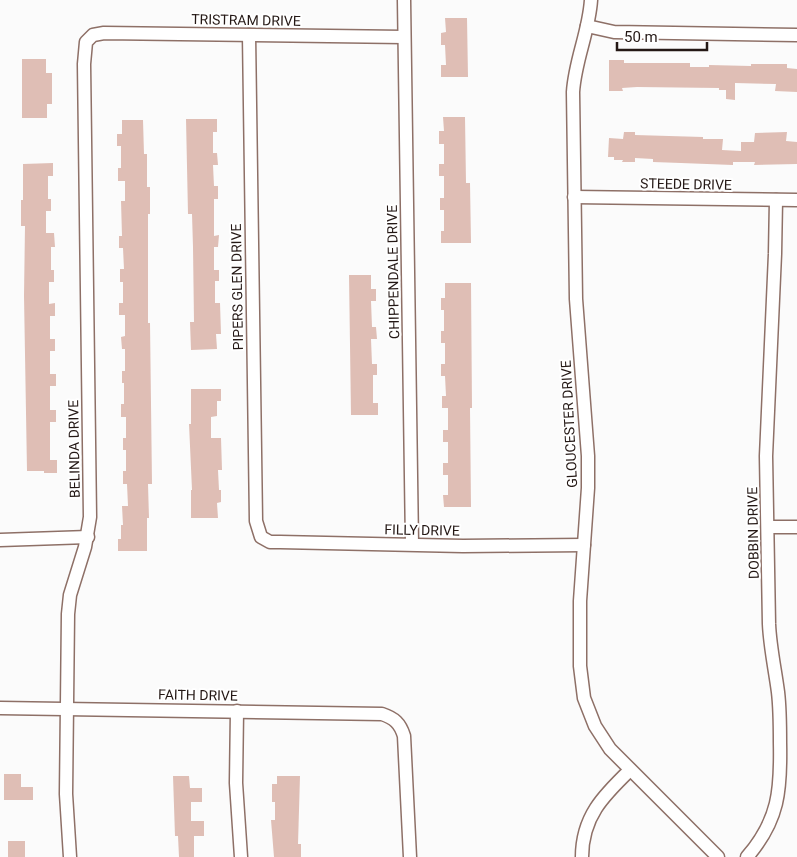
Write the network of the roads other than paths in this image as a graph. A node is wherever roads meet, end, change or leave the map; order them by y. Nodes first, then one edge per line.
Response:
1 (404, 0) edge
2 (591, 0) edge
3 (587, 26) junction
4 (249, 35) junction
5 (797, 35) edge
6 (404, 37) junction
7 (88, 38) joint
8 (574, 197) junction
9 (776, 200) junction
10 (797, 200) edge
11 (768, 527) junction
12 (797, 527) edge
13 (88, 537) junction
14 (261, 537) joint
15 (0, 540) edge
16 (412, 544) junction
17 (584, 545) junction
18 (0, 708) edge
19 (67, 709) junction
20 (237, 711) junction
21 (630, 770) junction
22 (70, 857) edge
23 (241, 857) edge
24 (410, 857) edge
25 (582, 857) edge
26 (718, 857) edge
27 (747, 857) edge

1 - 6 street, CHIPPENDALE DRIVE
2 - 3 street, GLOUCESTER DRIVE
3 - 5 street
3 - 8 street, GLOUCESTER DRIVE
4 - 6 street, TRISTRAM DRIVE
4 - 7 street, TRISTRAM DRIVE
4 - 14 street, PIPERS GLEN DRIVE
6 - 16 street, CHIPPENDALE DRIVE
7 - 13 street, BELINDA DRIVE
8 - 9 street, STEEDE DRIVE
8 - 17 street, GLOUCESTER DRIVE
9 - 10 street, STEEDE DRIVE
9 - 11 street, DOBBIN DRIVE
11 - 12 street
11 - 27 street, DOBBIN DRIVE
13 - 15 street
13 - 19 street, BELINDA DRIVE
14 - 16 street, FILLY DRIVE
16 - 17 street, FILLY DRIVE
17 - 21 street, GLOUCESTER DRIVE
18 - 19 street, FAITH DRIVE
19 - 20 street, FAITH DRIVE
19 - 22 street, BELINDA DRIVE
20 - 23 street
20 - 24 street, FAITH DRIVE
21 - 25 street
21 - 26 street, GLOUCESTER DRIVE

